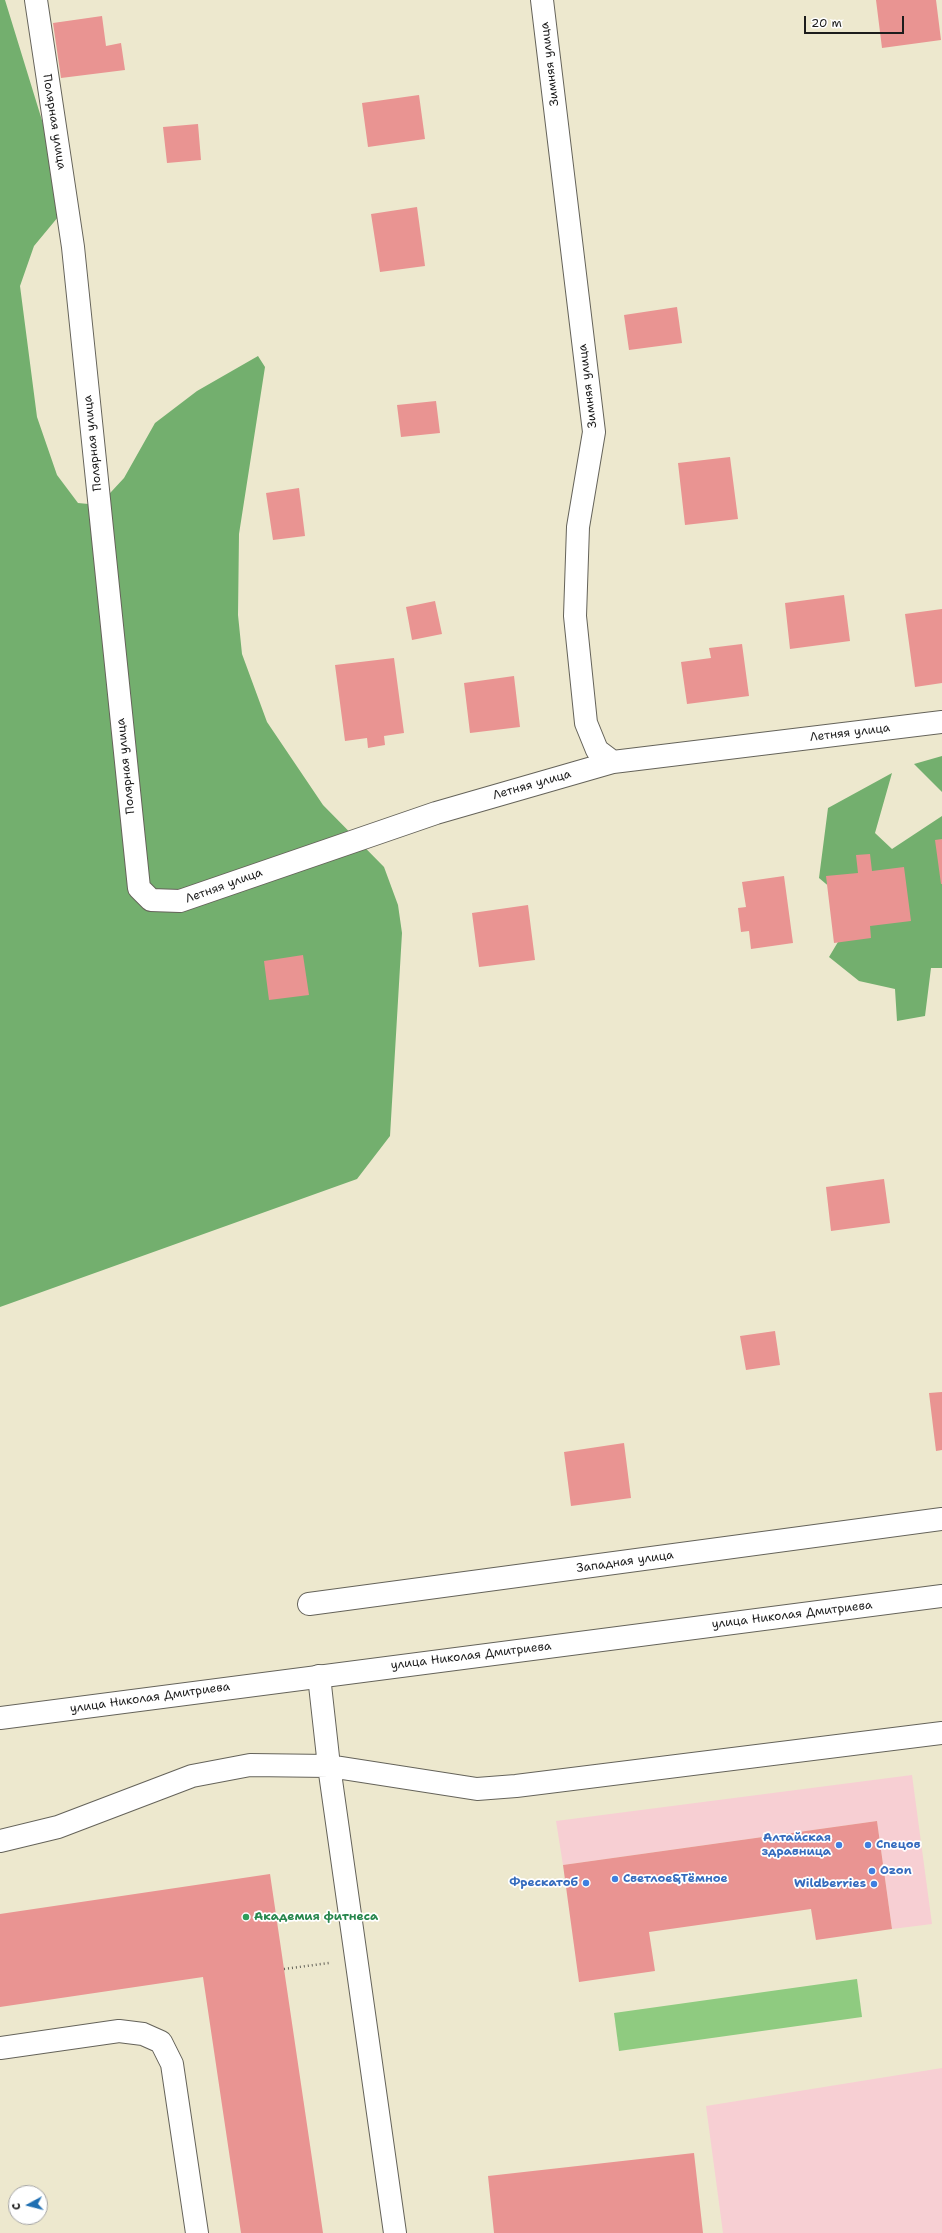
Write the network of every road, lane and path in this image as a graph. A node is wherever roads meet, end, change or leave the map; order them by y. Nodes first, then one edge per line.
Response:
1 (36, 0) edge
2 (542, 0) edge
3 (942, 722) edge
4 (613, 762) junction
5 (139, 888) joint
6 (942, 1519) edge
7 (942, 1596) edge
8 (308, 1604) dead end
9 (319, 1676) junction
10 (0, 1718) edge
11 (942, 1733) edge
12 (330, 1766) junction
13 (0, 1841) edge
14 (357, 1960) junction
15 (284, 1969) dead end
16 (0, 2048) edge
17 (197, 2233) edge
18 (395, 2233) edge

1 - 5 street, Полярная улица
2 - 4 street, Зимняя улица
3 - 4 street, Летняя улица
4 - 5 street, Летняя улица
6 - 8 street, Западная улица
7 - 9 street, улица Николая Дмитриева
9 - 10 street, улица Николая Дмитриева
9 - 12 street
11 - 12 street
12 - 13 street
12 - 14 street
14 - 15 path
14 - 18 street
16 - 17 street

